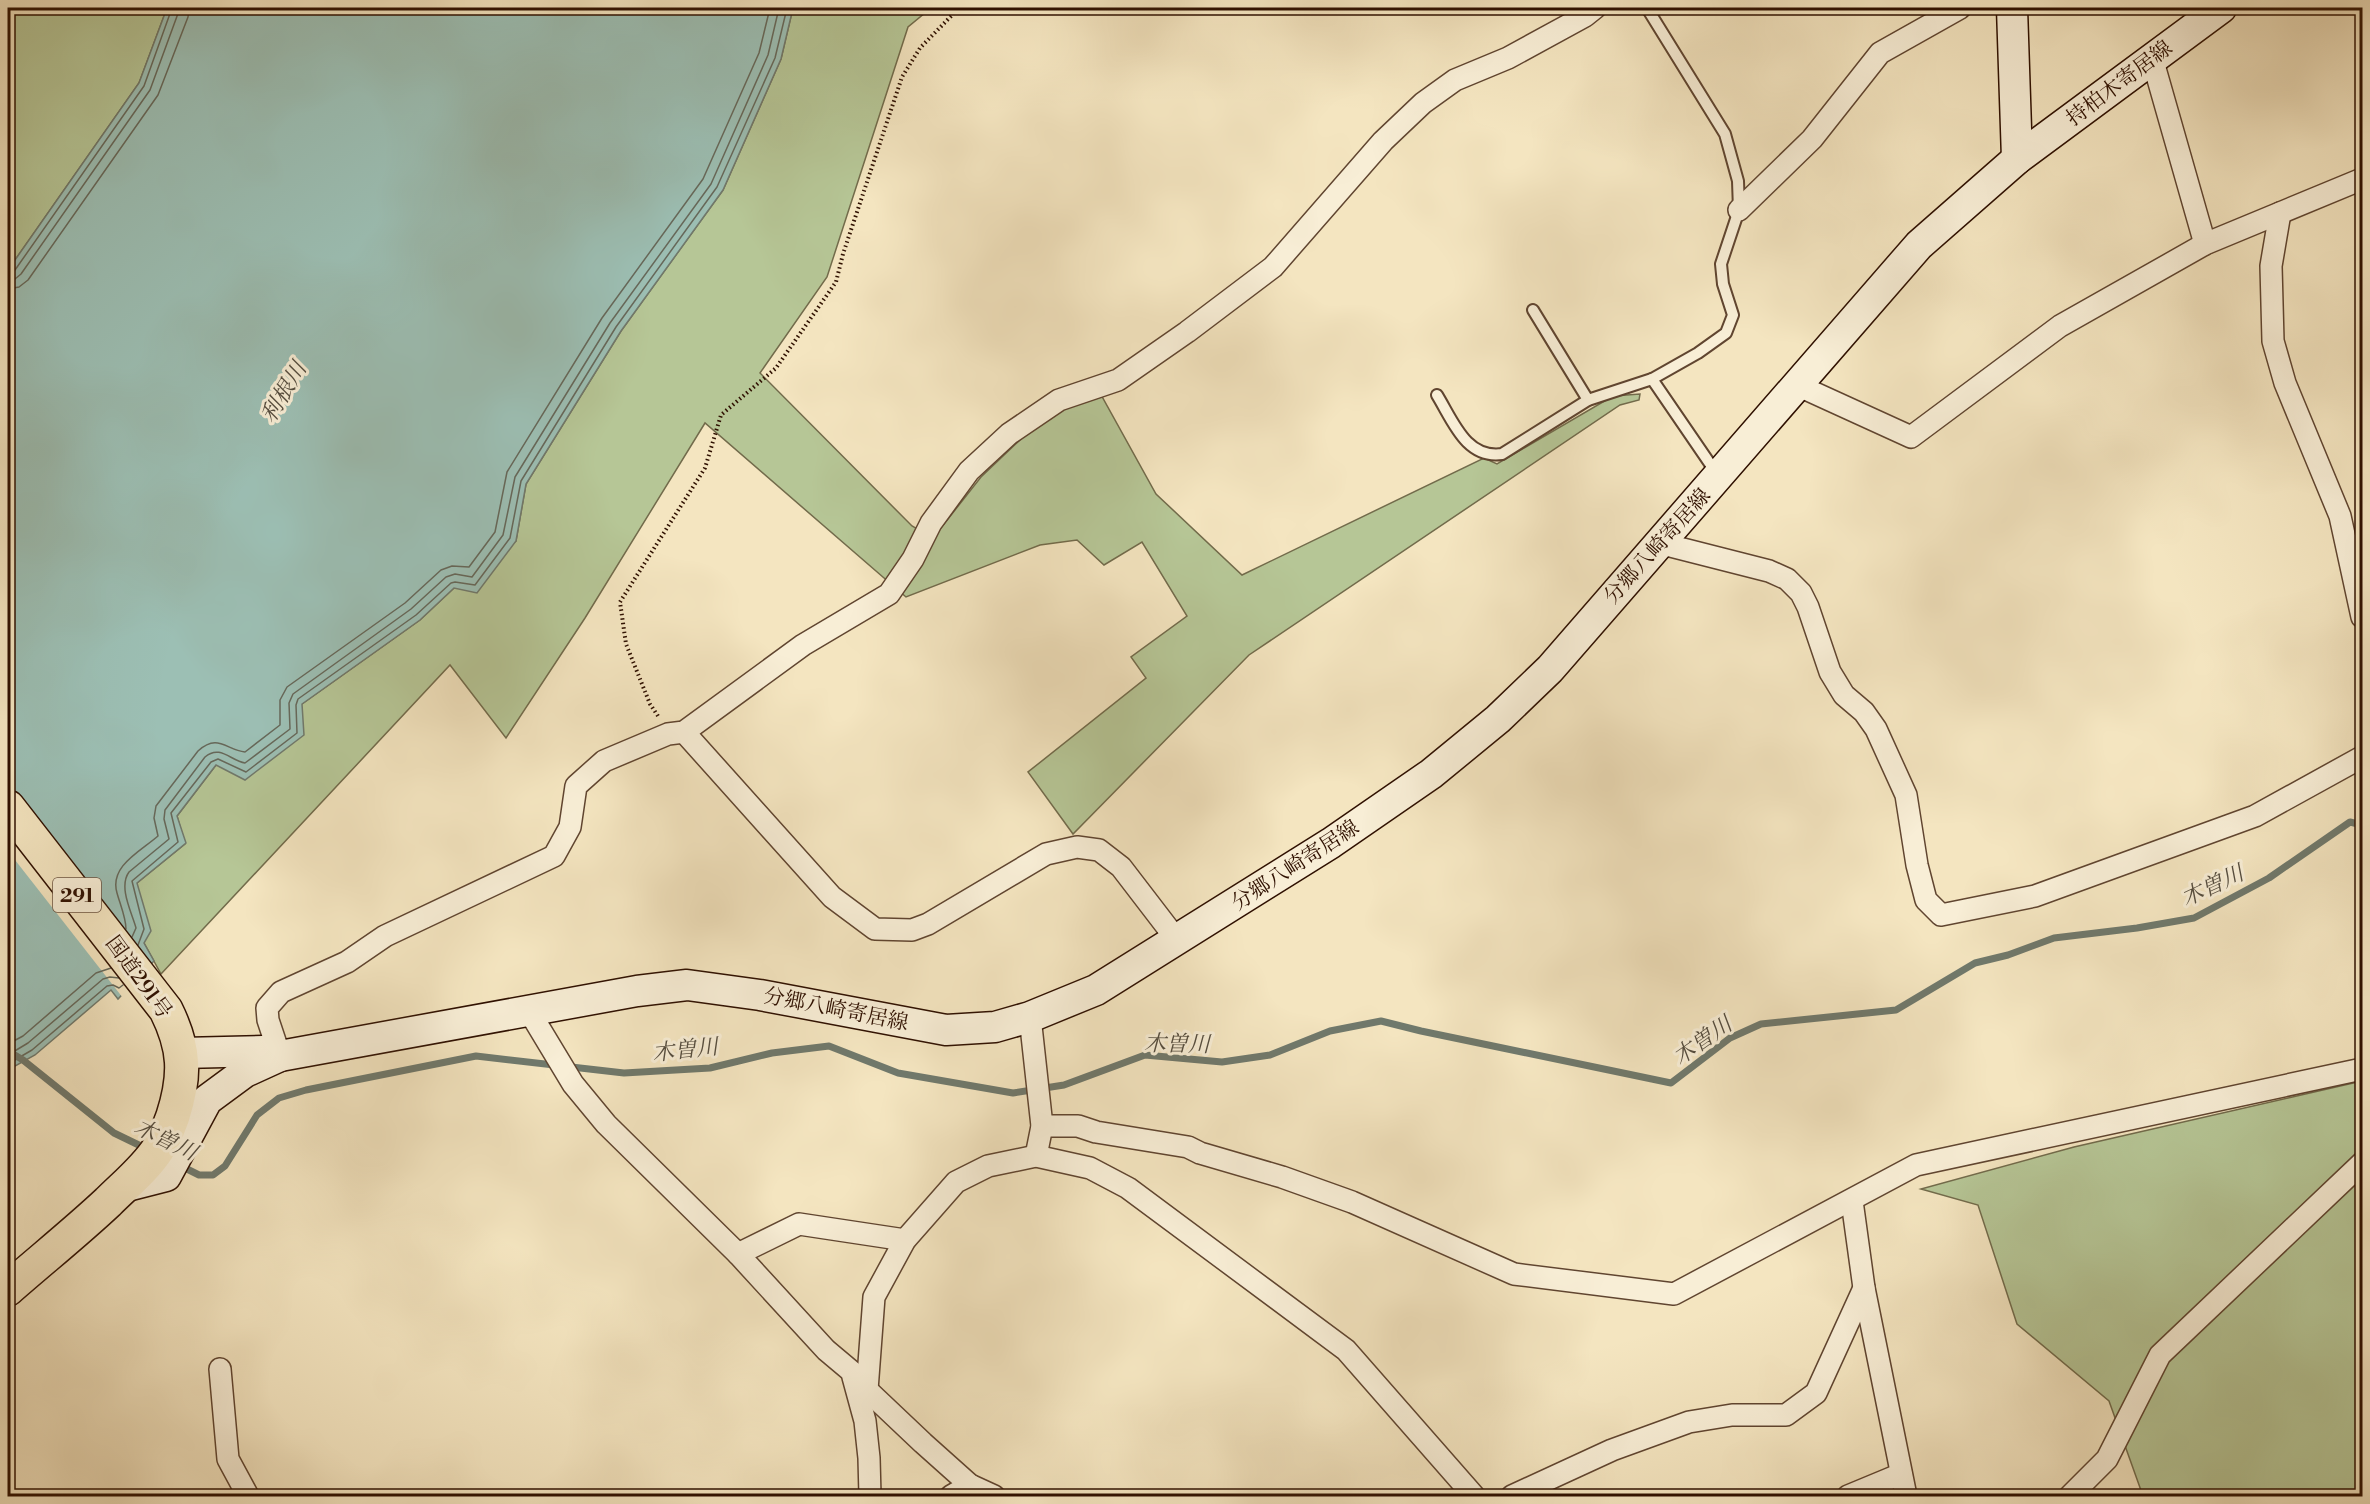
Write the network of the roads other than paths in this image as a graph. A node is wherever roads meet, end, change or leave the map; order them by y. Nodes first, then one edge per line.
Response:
1 (1595, 8) edge
2 (1647, 8) edge
3 (1960, 8) edge
4 (2012, 8) edge
5 (2221, 8) edge
6 (2152, 58) junction
7 (2017, 159) junction
8 (2362, 179) edge
9 (1739, 210) junction
10 (2280, 213) junction
11 (2205, 244) junction
12 (1533, 310) dead end
13 (1652, 379) junction
14 (1797, 385) junction
15 (1437, 395) dead end
16 (1588, 400) junction
17 (1719, 477) junction
18 (1659, 543) junction
19 (2362, 617) edge
20 (676, 733) junction
21 (2362, 757) edge
22 (8, 807) edge
23 (1177, 940) junction
24 (529, 1011) junction
25 (1030, 1017) junction
26 (182, 1053) junction
27 (280, 1056) junction
28 (2362, 1070) edge
29 (1041, 1118) junction
30 (1036, 1156) junction
31 (164, 1158) junction
32 (2362, 1163) edge
33 (1852, 1201) junction
34 (904, 1240) junction
35 (738, 1254) junction
36 (1864, 1288) junction
37 (8, 1289) edge
38 (220, 1369) dead end
39 (851, 1371) junction
40 (867, 1390) junction
41 (1901, 1474) junction
42 (970, 1485) junction
43 (248, 1497) edge
44 (870, 1497) edge
45 (951, 1497) edge
46 (994, 1497) edge
47 (1474, 1497) edge
48 (1512, 1497) edge
49 (1848, 1497) edge
50 (1906, 1497) edge
51 (2070, 1497) edge

1 - 20 street
2 - 9 lane
3 - 9 street
4 - 7 main road
5 - 6 main road, 持柏木寄居線
6 - 7 main road, 持柏木寄居線
6 - 11 street
7 - 14 main road, 分郷八崎寄居線
8 - 10 street
9 - 13 lane
10 - 11 street
10 - 19 street
11 - 14 street
12 - 16 lane
13 - 16 lane
13 - 17 lane
14 - 17 main road, 分郷八崎寄居線
15 - 16 lane
17 - 18 main road, 分郷八崎寄居線
18 - 21 street
18 - 23 main road, 分郷八崎寄居線
20 - 23 street
20 - 27 street
22 - 26 highway, 国道291号 / 291
23 - 25 main road, 分郷八崎寄居線
24 - 25 main road, 分郷八崎寄居線
24 - 27 main road, 分郷八崎寄居線
24 - 35 street
25 - 29 street
26 - 27 main road, 分郷八崎寄居線
26 - 31 highway, 国道291号 / 291
27 - 31 main road
28 - 33 street
29 - 30 street
29 - 33 street
30 - 34 street
30 - 47 street
31 - 37 highway, 国道291号 / 291
32 - 51 street
33 - 36 street
34 - 35 street
34 - 40 street
35 - 39 street
36 - 41 street
36 - 48 street
38 - 43 street
39 - 40 street
39 - 44 street
40 - 42 street
41 - 49 street
41 - 50 street
42 - 45 street
42 - 46 street

